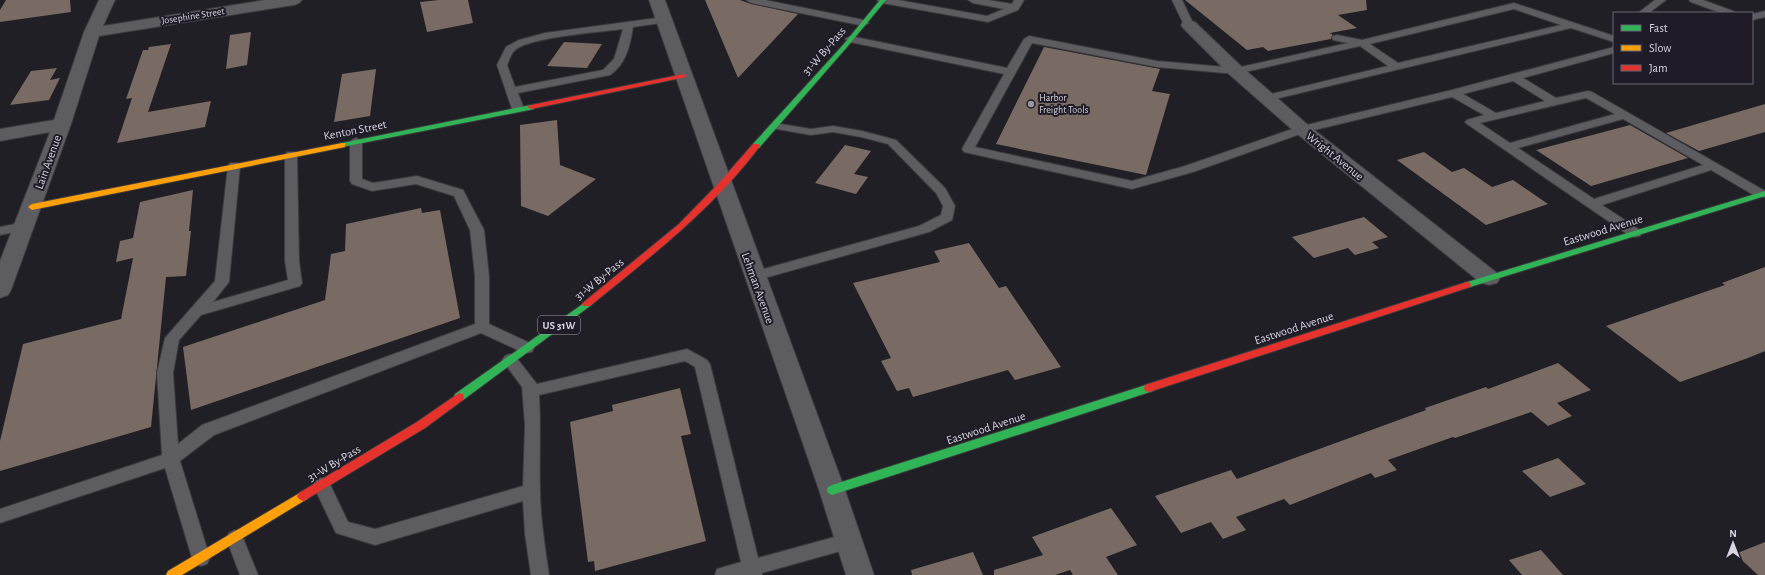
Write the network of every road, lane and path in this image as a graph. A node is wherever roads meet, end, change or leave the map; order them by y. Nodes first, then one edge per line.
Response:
1 (107, 0) edge
2 (294, 0) edge
3 (657, 0) edge
4 (751, 0) edge
5 (882, 0) edge
6 (973, 0) edge
7 (1177, 0) edge
8 (1661, 0) edge
9 (1694, 0) edge
10 (920, 3) edge
11 (1017, 4) edge
12 (1644, 12) edge
13 (1727, 12) edge
14 (1765, 14) edge
15 (1753, 17) edge
16 (664, 20) junction
17 (864, 23) junction
18 (1189, 25) joint
19 (1572, 25) junction
20 (628, 26) junction
21 (92, 32) junction
22 (1613, 37) edge
23 (1337, 38) dead end
24 (850, 39) junction
25 (1322, 40) dead end
26 (1362, 44) junction
27 (1613, 50) edge
28 (1312, 55) junction
29 (1396, 67) junction
30 (1236, 71) junction
31 (1010, 72) junction
32 (684, 76) junction
33 (1514, 76) junction
34 (511, 91) junction
35 (1454, 92) junction
36 (1267, 98) junction
37 (1554, 102) junction
38 (518, 109) junction
39 (1625, 115) junction
40 (1493, 116) junction
41 (62, 124) junction
42 (775, 126) junction
43 (1302, 129) junction
44 (0, 135) edge
45 (356, 142) junction
46 (1508, 147) junction
47 (291, 155) junction
48 (234, 166) junction
49 (1713, 166) junction
50 (722, 186) junction
51 (1763, 194) edge
52 (1592, 204) junction
53 (32, 207) junction
54 (24, 226) junction
55 (0, 231) edge
56 (1635, 233) junction
57 (754, 276) junction
58 (1489, 278) junction
59 (1, 285) edge
60 (196, 311) junction
61 (482, 327) junction
62 (527, 348) junction
63 (510, 360) junction
64 (531, 391) junction
65 (171, 458) junction
66 (322, 485) junction
67 (832, 490) junction
68 (531, 491) junction
69 (0, 516) edge
70 (235, 538) junction
71 (849, 541) junction
72 (201, 558) junction
73 (753, 571) edge
74 (172, 575) edge
75 (249, 575) edge
76 (540, 575) edge
77 (724, 575) edge
78 (860, 575) edge

1 - 21 street, Lain Avenue
2 - 21 street, Josephine Street
3 - 16 street, Lehman Avenue
4 - 17 lane
5 - 10 lane
5 - 17 street, 31-W By-Pass / US 31W
6 - 11 lane
7 - 18 lane
8 - 12 lane
9 - 13 lane
10 - 11 lane
14 - 15 lane
16 - 20 lane
16 - 32 street, Lehman Avenue
17 - 24 street, 31-W By-Pass / US 31W
18 - 30 street, Wright Avenue
19 - 22 lane
19 - 26 lane
19 - 29 lane
20 - 34 lane
20 - 34 lane
21 - 41 street, Lain Avenue
23 - 26 lane
24 - 31 lane
24 - 42 street, 31-W By-Pass / US 31W
25 - 28 lane
26 - 28 lane
26 - 29 lane
27 - 33 lane
28 - 30 lane
29 - 36 lane
30 - 31 lane
30 - 36 street, Wright Avenue
31 - 43 lane
32 - 38 street, Kenton Street
32 - 50 street, Lehman Avenue
33 - 35 lane
33 - 37 lane
34 - 38 lane
35 - 40 lane
35 - 43 lane
36 - 43 street, Wright Avenue
37 - 39 lane
37 - 40 lane
38 - 45 street, Kenton Street
39 - 46 lane
39 - 49 lane
40 - 46 lane
41 - 44 street
41 - 53 street, Lain Avenue
42 - 50 street, 31-W By-Pass / US 31W
42 - 57 lane
43 - 58 street, Wright Avenue
45 - 47 street, Kenton Street
45 - 61 lane
46 - 52 lane
47 - 48 street, Kenton Street
47 - 60 lane
48 - 53 street, Kenton Street
48 - 60 lane
49 - 51 lane
49 - 52 lane
50 - 57 street, Lehman Avenue
50 - 62 street, 31-W By-Pass / US 31W
51 - 56 street, Eastwood Avenue
52 - 56 lane
53 - 54 street, Lain Avenue
54 - 55 lane
54 - 59 street, Lain Avenue
56 - 58 street, Eastwood Avenue
57 - 67 street, Lehman Avenue
58 - 67 street, Eastwood Avenue
60 - 65 lane
61 - 62 lane
61 - 65 lane
62 - 63 street, 31-W By-Pass / US 31W
63 - 64 lane
63 - 66 street, 31-W By-Pass / US 31W
64 - 68 lane
64 - 73 lane
65 - 69 lane
65 - 72 lane
66 - 68 lane
66 - 70 street, 31-W By-Pass / US 31W
67 - 71 street, Lehman Avenue
68 - 76 lane
70 - 72 street, 31-W By-Pass / US 31W
70 - 75 lane
71 - 73 lane
71 - 78 street, Lehman Avenue
72 - 74 street, 31-W By-Pass / US 31W
73 - 77 lane

